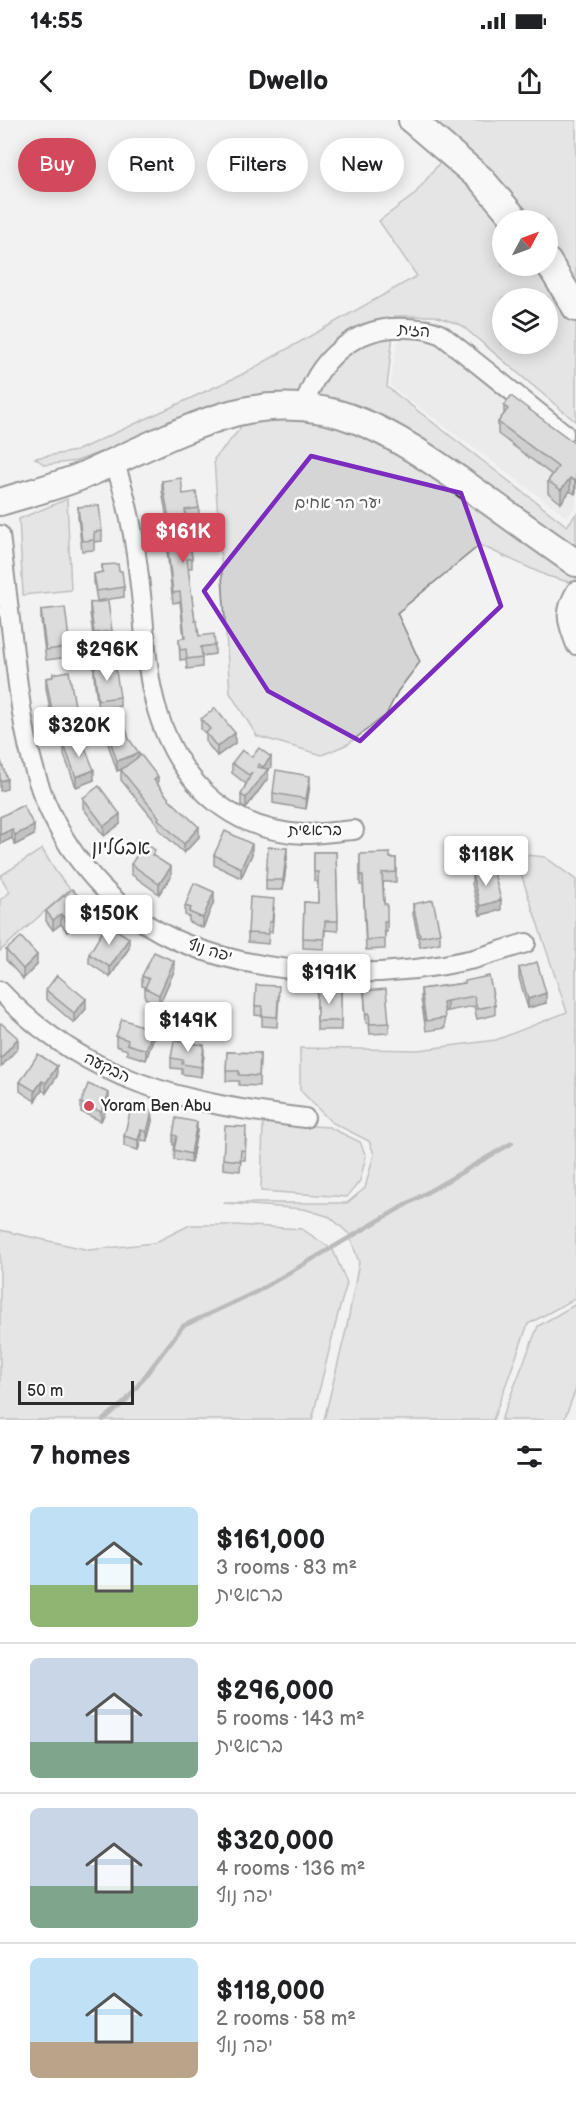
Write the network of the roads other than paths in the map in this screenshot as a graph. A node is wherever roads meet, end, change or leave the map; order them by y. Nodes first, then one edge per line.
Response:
1 (412, 120) edge
2 (507, 210) edge
3 (557, 276) edge
4 (576, 308) edge
5 (304, 408) junction
6 (564, 433) edge
7 (114, 462) junction
8 (0, 502) edge
9 (0, 535) edge
10 (576, 563) edge
11 (576, 591) edge
12 (576, 645) edge
13 (354, 830) dead end
14 (526, 943) dead end
15 (0, 991) edge
16 (305, 1118) dead end

1 - 2 street
3 - 4 street
5 - 6 street, הזית
5 - 7 street
5 - 10 street
7 - 8 street
7 - 13 street, בראשית
9 - 14 street, יפה נוף
11 - 12 street
15 - 16 street, הבקעה

